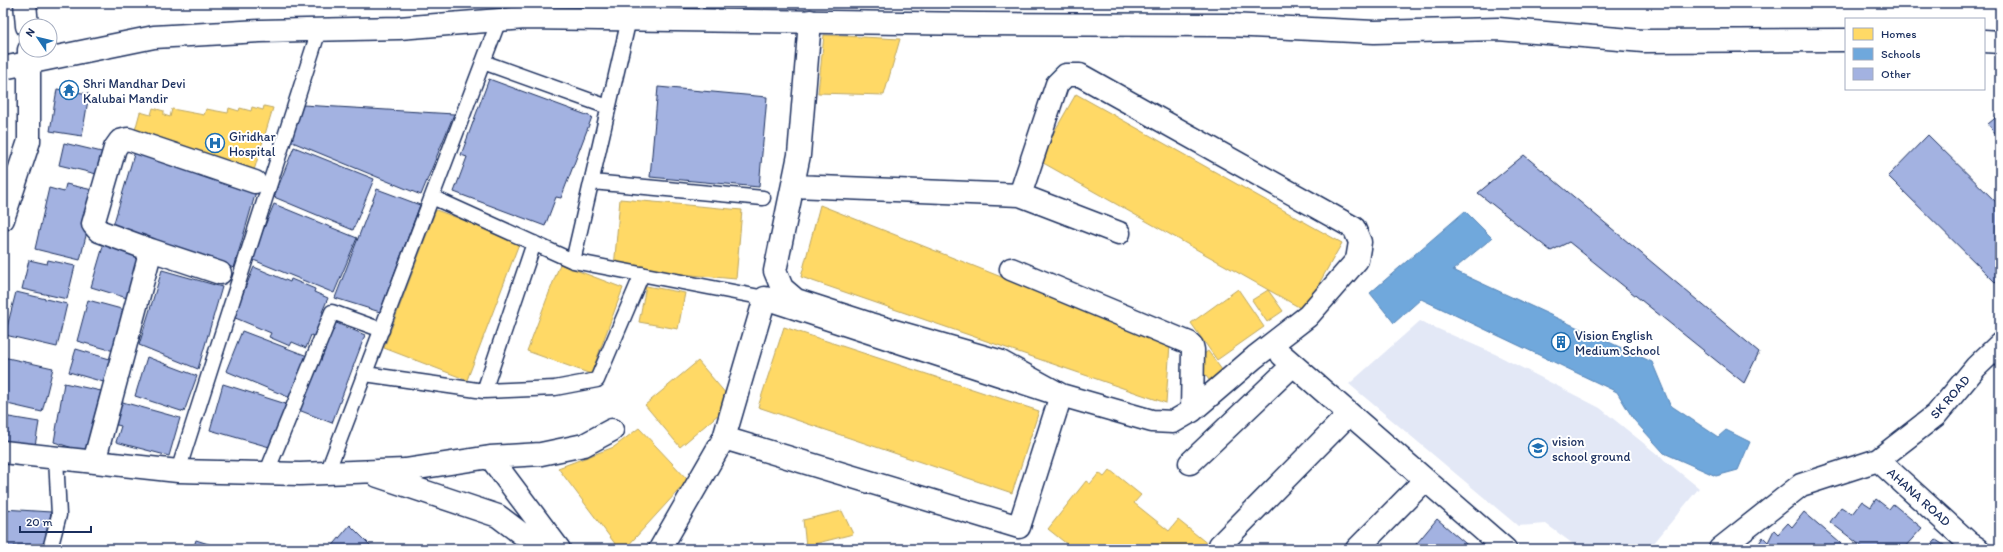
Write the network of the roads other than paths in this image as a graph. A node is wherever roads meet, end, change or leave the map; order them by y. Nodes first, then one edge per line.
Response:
1 (25, 3) edge
2 (26, 18) edge
3 (629, 18) junction
4 (499, 20) junction
5 (810, 21) junction
6 (319, 30) junction
7 (1845, 40) edge
8 (1985, 41) edge
9 (2000, 42) edge
10 (58, 52) edge
11 (26, 58) edge
12 (30, 58) edge
13 (483, 62) junction
14 (3, 68) edge
15 (608, 107) junction
16 (255, 182) dead end
17 (592, 182) junction
18 (794, 186) junction
19 (1020, 195) junction
20 (432, 197) junction
21 (763, 198) dead end
22 (3, 219) edge
23 (1119, 233) dead end
24 (534, 243) junction
25 (151, 250) junction
26 (573, 261) junction
27 (1011, 269) dead end
28 (220, 273) dead end
29 (642, 274) junction
30 (765, 298) junction
31 (382, 330) junction
32 (2000, 344) edge
33 (365, 374) junction
34 (484, 391) junction
35 (1061, 395) junction
36 (1192, 411) junction
37 (1349, 414) junction
38 (612, 430) dead end
39 (724, 438) junction
40 (3, 452) edge
41 (56, 458) junction
42 (490, 458) junction
43 (1878, 460) junction
44 (94, 462) junction
45 (1190, 463) dead end
46 (178, 471) junction
47 (365, 472) junction
48 (327, 473) junction
49 (266, 474) junction
50 (1425, 480) junction
51 (50, 549) edge
52 (533, 549) edge
53 (559, 549) edge
54 (660, 549) edge
55 (1224, 549) edge
56 (1357, 549) edge
57 (1505, 549) edge
58 (1720, 549) edge
59 (1978, 549) edge

1 - 2 street
3 - 4 street
3 - 5 street
3 - 15 lane
4 - 6 street
4 - 13 lane
5 - 7 street
5 - 18 street
6 - 10 street
6 - 46 lane
8 - 9 street
11 - 14 street
12 - 22 street
13 - 15 lane
13 - 20 lane
15 - 17 lane
16 - 25 street
17 - 21 lane
17 - 26 lane
18 - 19 street
18 - 35 street
19 - 23 street
19 - 36 street
20 - 24 lane
20 - 31 lane
24 - 26 lane
24 - 34 lane
25 - 28 street
25 - 44 street
26 - 29 lane
27 - 36 street
29 - 30 lane
29 - 34 lane
30 - 35 street
30 - 39 street
31 - 33 lane
31 - 49 lane
32 - 43 street, SK ROAD
33 - 34 lane
33 - 48 lane
35 - 36 street
35 - 39 street
37 - 45 street
37 - 50 street
37 - 55 street
38 - 42 street
39 - 54 street
40 - 41 street
41 - 44 street
41 - 51 lane
42 - 47 street
42 - 53 street
43 - 58 street, SK ROAD
43 - 59 street, AHANA ROAD
44 - 46 street
46 - 49 street
47 - 48 street
47 - 52 street
48 - 49 street
50 - 56 street
50 - 57 street

